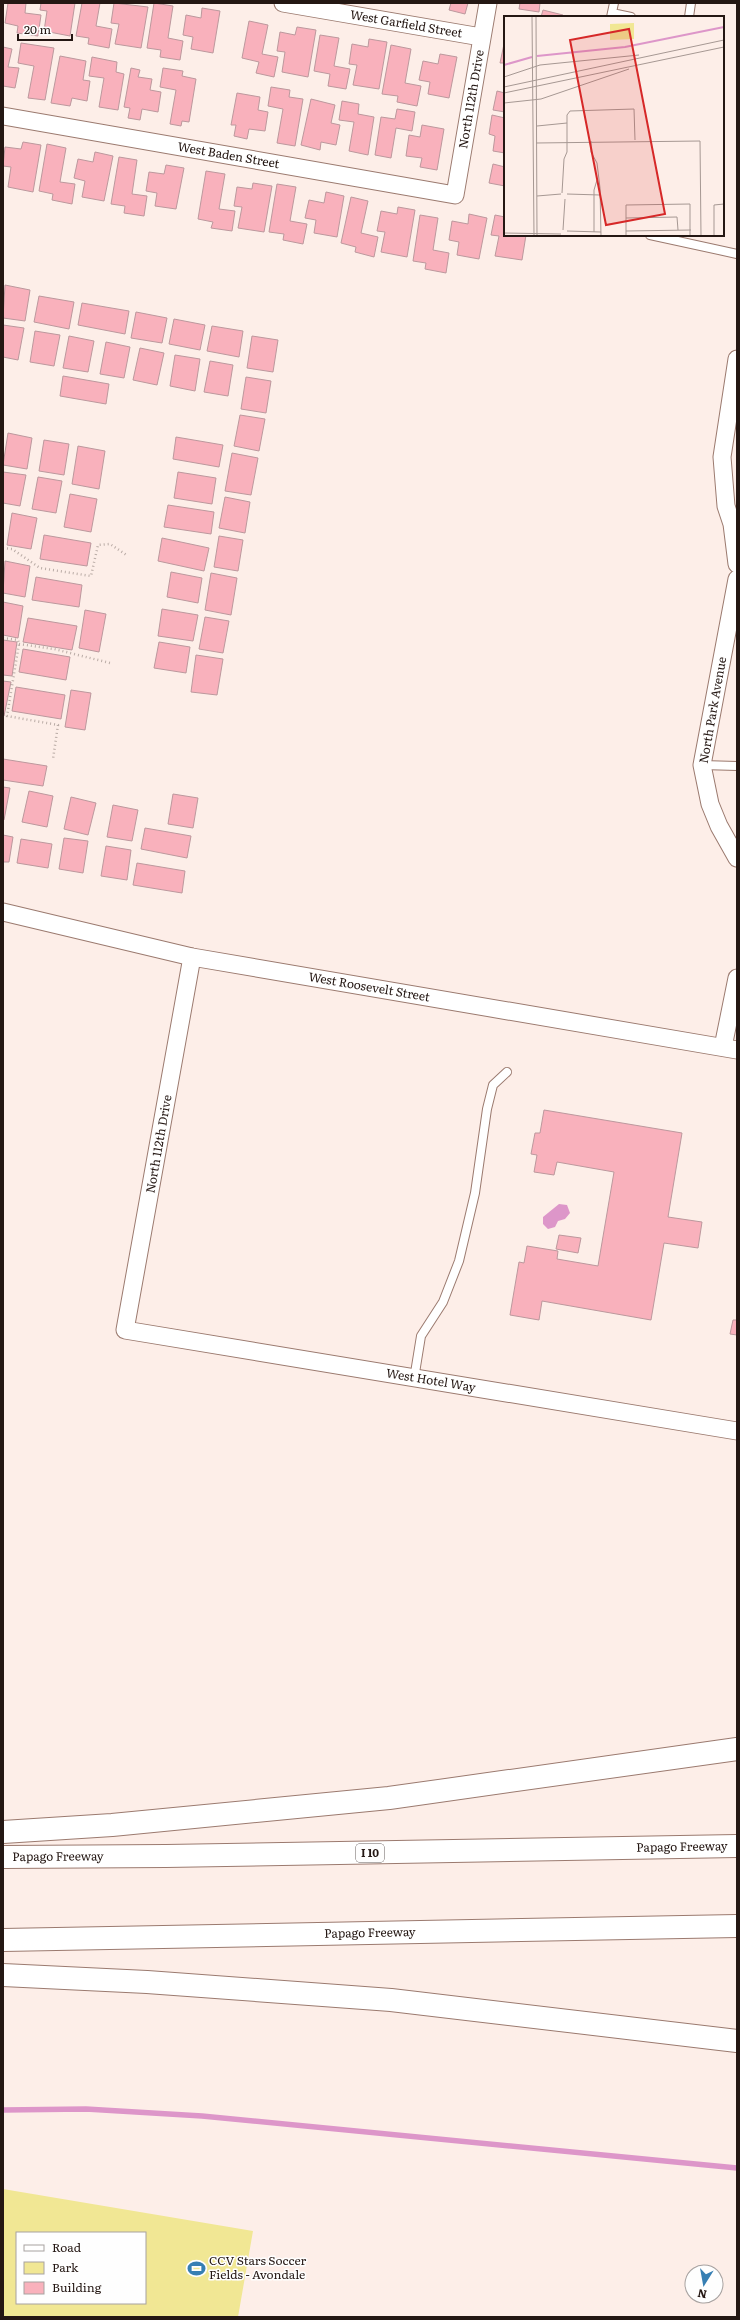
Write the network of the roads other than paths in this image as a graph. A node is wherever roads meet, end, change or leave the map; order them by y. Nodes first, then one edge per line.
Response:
1 (283, 3) edge
2 (488, 3) edge
3 (614, 3) edge
4 (691, 3) edge
5 (612, 15) edge
6 (689, 16) edge
7 (481, 37) junction
8 (3, 116) edge
9 (455, 194) joint
10 (655, 236) edge
11 (737, 254) edge
12 (737, 359) edge
13 (736, 382) edge
14 (737, 564) edge
15 (737, 579) edge
16 (702, 765) junction
17 (737, 766) edge
18 (737, 858) edge
19 (3, 912) edge
20 (192, 957) junction
21 (737, 978) edge
22 (730, 1048) edge
23 (506, 1072) dead end
24 (125, 1330) joint
25 (414, 1379) junction
26 (737, 1431) edge
27 (737, 1748) edge
28 (3, 1832) edge
29 (737, 1846) edge
30 (3, 1857) edge
31 (737, 1926) edge
32 (3, 1940) edge
33 (3, 1975) edge
34 (737, 2041) edge

1 - 7 street, West Garfield Street
2 - 7 street, North 112th Drive
3 - 5 lane
4 - 6 lane
7 - 9 street, North 112th Drive
8 - 9 street, West Baden Street
10 - 11 lane
12 - 13 street
13 - 14 street
15 - 16 street, North Park Avenue
16 - 17 lane
16 - 18 street, North Park Avenue
19 - 20 street, West Roosevelt Street
20 - 22 street, West Roosevelt Street
20 - 24 street, North 112th Drive
21 - 22 street
23 - 25 lane
24 - 25 street, West Hotel Way
25 - 26 street, West Hotel Way
27 - 28 highway
29 - 30 highway, Papago Freeway / I 10
31 - 32 highway, Papago Freeway
33 - 34 highway

